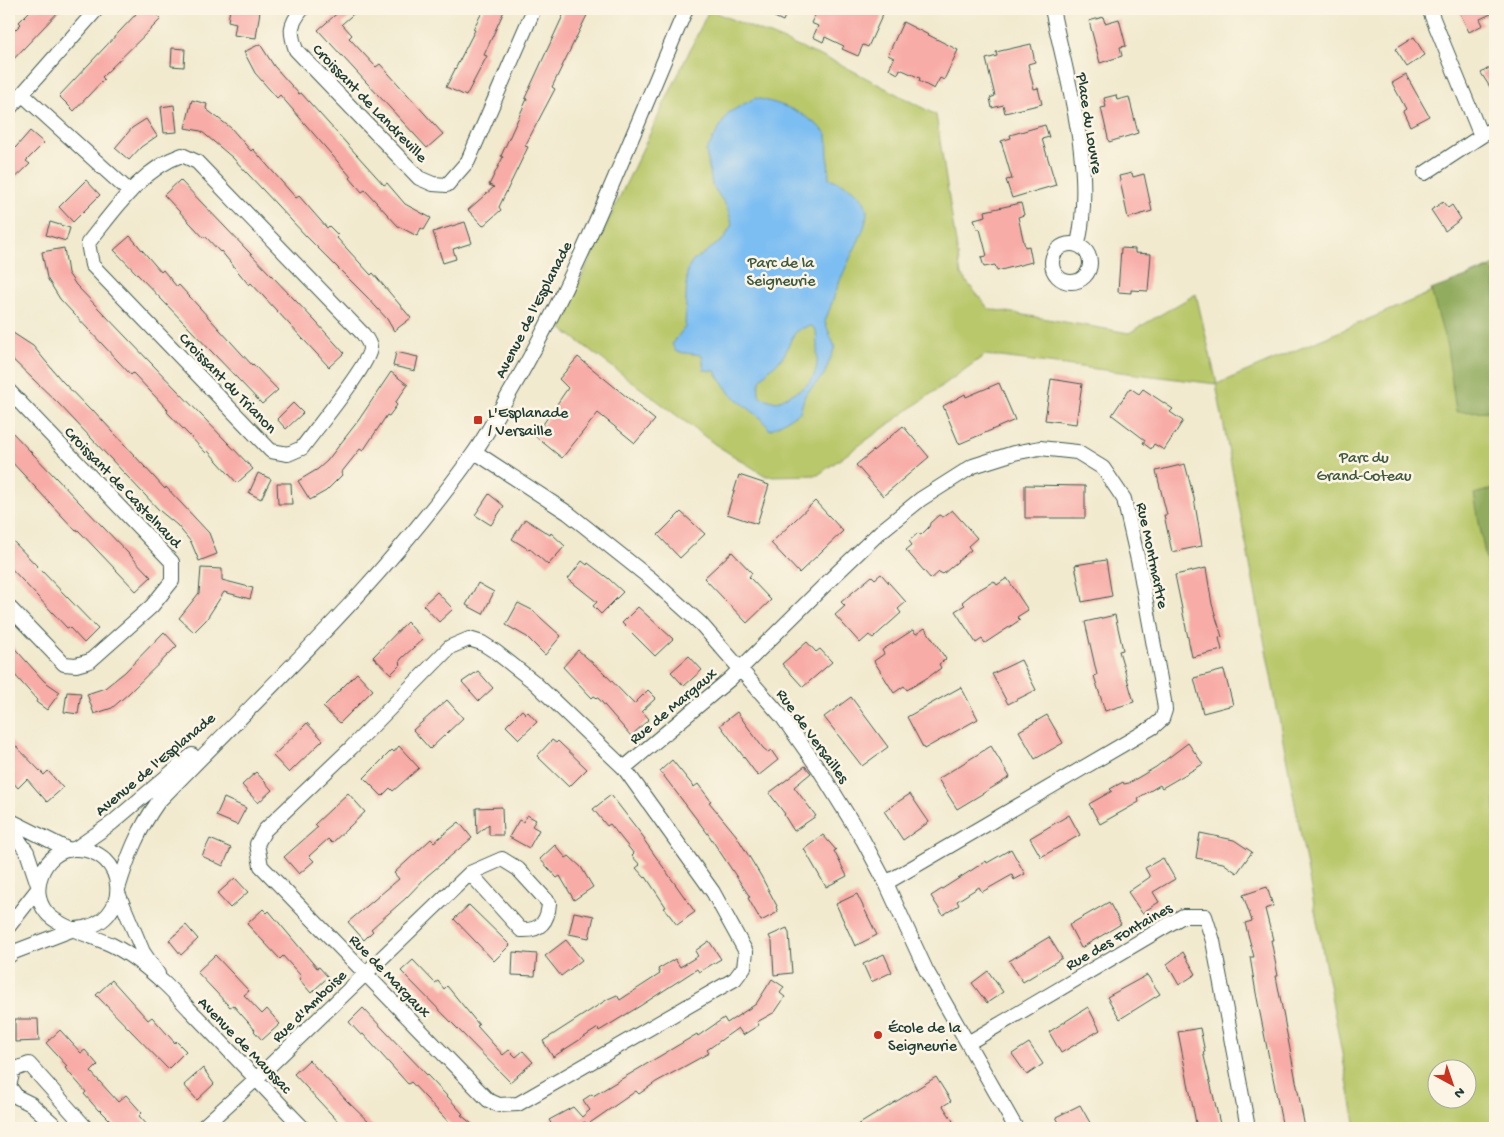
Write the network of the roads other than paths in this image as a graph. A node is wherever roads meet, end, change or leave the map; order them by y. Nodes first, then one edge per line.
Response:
1 (97, 9) edge
2 (302, 9) edge
3 (534, 9) edge
4 (686, 9) edge
5 (1052, 9) edge
6 (1429, 9) edge
7 (22, 94) junction
8 (9, 109) edge
9 (1495, 128) edge
10 (1481, 136) junction
11 (1425, 174) dead end
12 (130, 192) junction
13 (1078, 244) dead end
14 (9, 391) edge
15 (475, 452) junction
16 (9, 607) edge
17 (741, 668) junction
18 (254, 702) junction
19 (624, 768) junction
20 (9, 820) edge
21 (9, 826) edge
22 (72, 849) junction
23 (470, 872) junction
24 (886, 883) junction
25 (38, 887) junction
26 (118, 891) junction
27 (9, 926) edge
28 (75, 929) junction
29 (9, 956) edge
30 (365, 974) junction
31 (164, 983) junction
32 (968, 1043) junction
33 (256, 1080) junction
34 (58, 1128) edge
35 (86, 1128) edge
36 (202, 1128) edge
37 (303, 1128) edge
38 (1016, 1128) edge
39 (1248, 1128) edge

1 - 7 street
2 - 3 street, Croissant de Landreville
4 - 15 street, Avenue de l'Esplanade
5 - 13 street, Place du Louvre
6 - 10 street
7 - 8 street
7 - 12 street
9 - 10 street
10 - 11 street
12 - 12 street, Croissant du Trianon
14 - 16 street, Croissant de Castelnaud
15 - 17 street, Rue de Versailles
15 - 18 street, Avenue de l'Esplanade
17 - 19 street, Rue de Margaux
17 - 24 street, Rue de Versailles
17 - 24 street, Rue Montmartre
18 - 22 street, Avenue de l'Esplanade
18 - 26 street, Avenue de l'Esplanade
19 - 30 street, Rue de Margaux
19 - 30 street, Rue de Margaux
20 - 22 street
21 - 25 street
22 - 25 street
22 - 26 street
23 - 23 street, Rue d'Amboise
23 - 30 street, Rue d'Amboise
24 - 32 street, Rue de Versailles
25 - 27 street
25 - 28 street
26 - 28 street
26 - 31 street, Avenue de Maussac
28 - 29 street
28 - 31 street, Avenue de Maussac
30 - 33 street, Rue d'Amboise
31 - 33 street, Avenue de Maussac
32 - 38 street, Rue de Versailles
32 - 39 street, Rue des Fontaines
33 - 36 street, Rue d'Amboise
33 - 37 street, Avenue de Maussac
34 - 35 street

